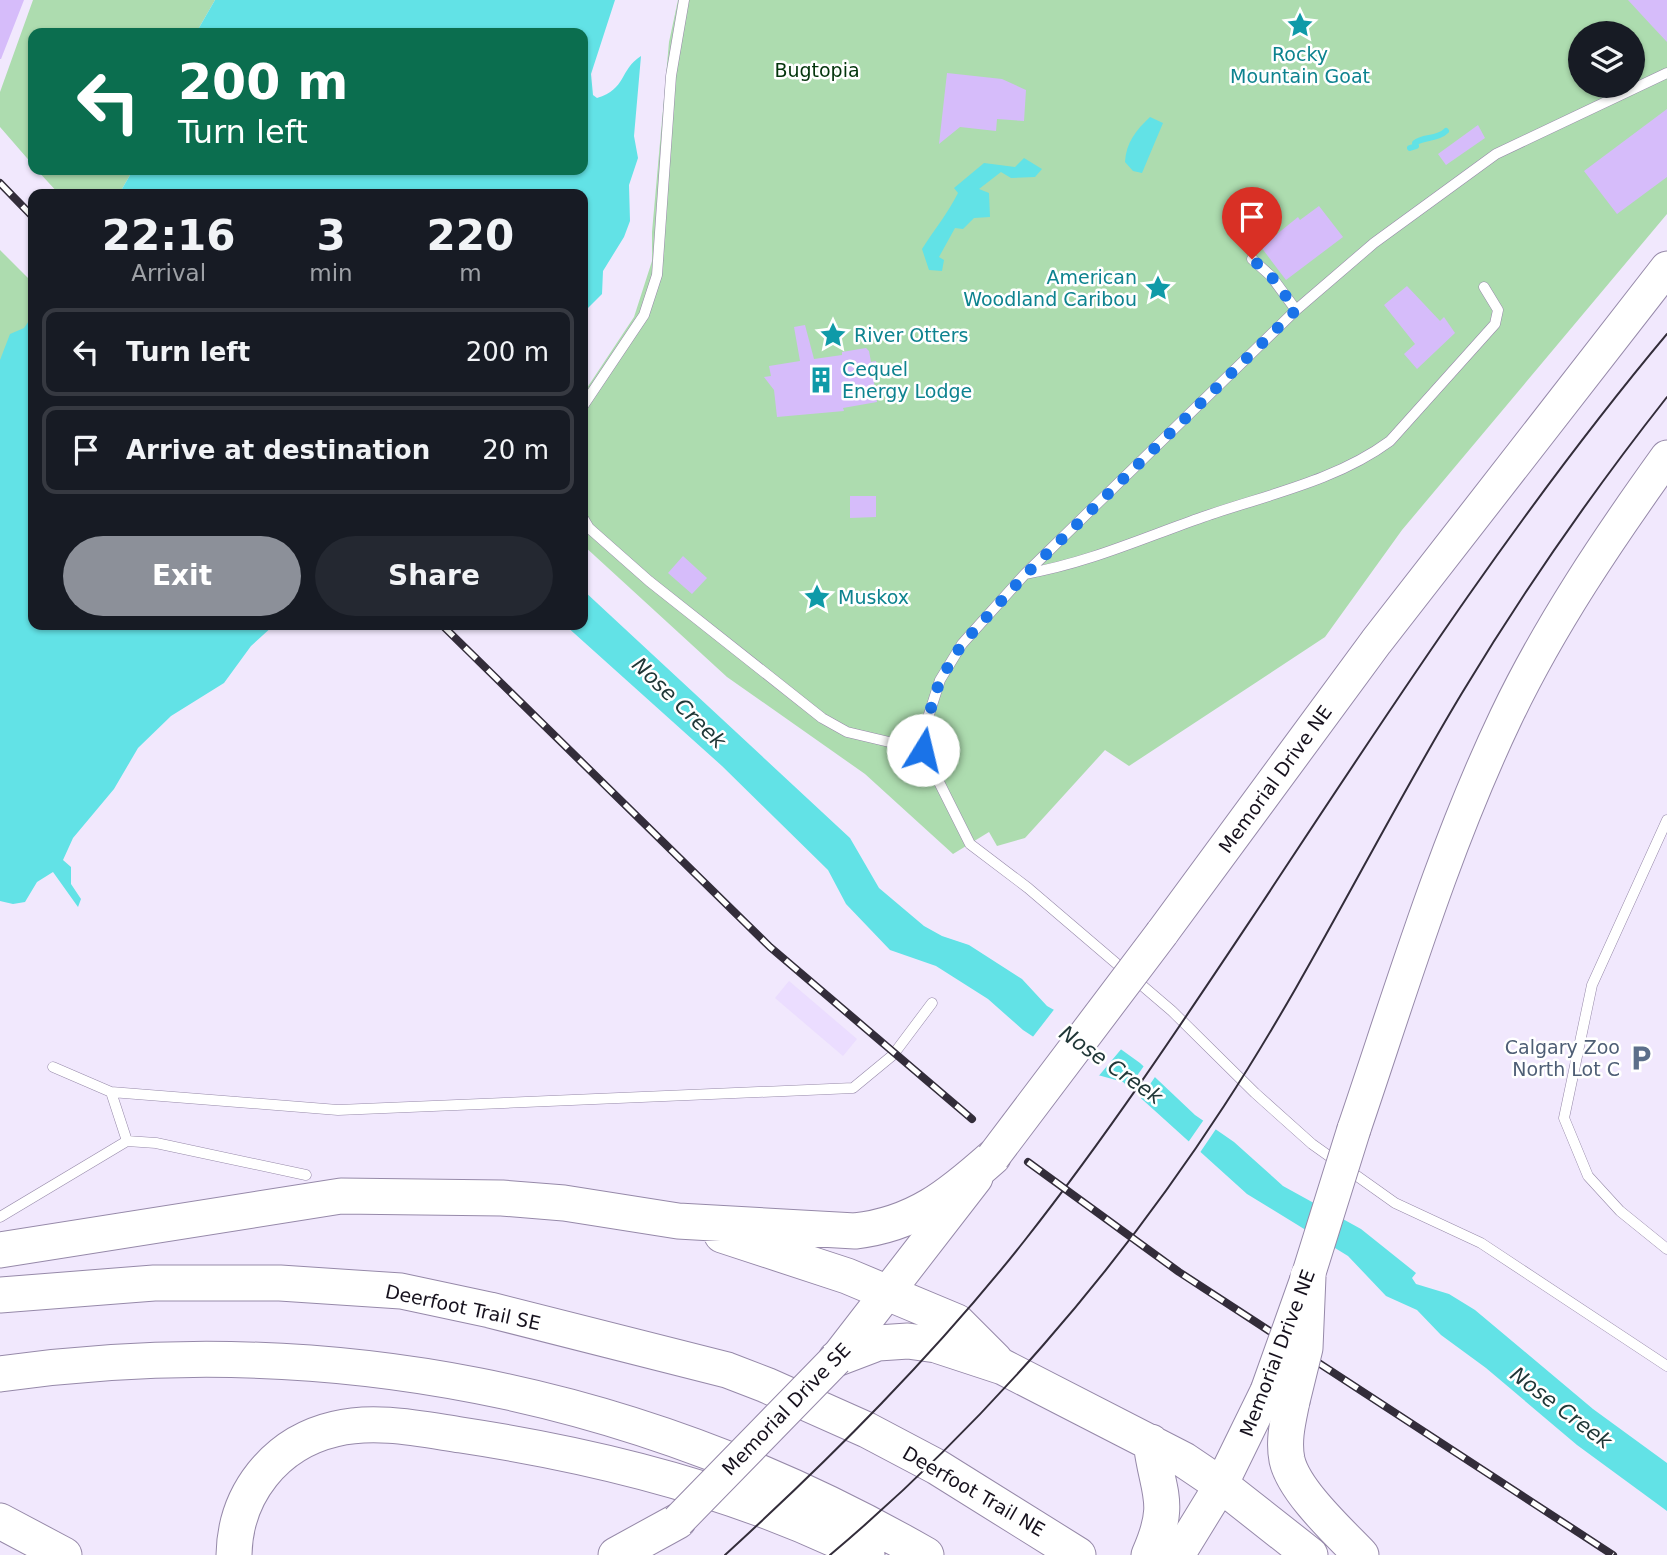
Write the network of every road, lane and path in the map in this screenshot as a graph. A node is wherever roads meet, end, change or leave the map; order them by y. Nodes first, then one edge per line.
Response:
1 (684, 0) edge
2 (1667, 74) edge
3 (1252, 259) dead end
4 (1667, 268) edge
5 (1484, 288) dead end
6 (1296, 310) junction
7 (588, 399) edge
8 (1667, 457) edge
9 (588, 526) edge
10 (1025, 575) junction
11 (923, 750) junction
12 (1667, 820) edge
13 (933, 1003) dead end
14 (53, 1067) dead end
15 (111, 1092) junction
16 (127, 1141) junction
17 (993, 1157) junction
18 (306, 1175) dead end
19 (0, 1217) edge
20 (678, 1221) junction
21 (1667, 1249) edge
22 (0, 1250) edge
23 (1308, 1276) joint
24 (889, 1293) junction
25 (0, 1295) edge
26 (836, 1359) junction
27 (1667, 1366) edge
28 (1003, 1367) junction
29 (0, 1374) edge
30 (1280, 1396) junction
31 (867, 1430) joint
32 (1151, 1442) junction
33 (1221, 1485) junction
34 (0, 1521) edge
35 (678, 1521) joint
36 (1161, 1550) edge
37 (64, 1555) edge
38 (234, 1555) edge
39 (616, 1555) edge
40 (867, 1555) edge
41 (926, 1555) edge
42 (1078, 1555) edge
43 (1310, 1555) edge
44 (1361, 1555) edge

1 - 7 lane
2 - 6 lane
3 - 6 lane
4 - 17 highway, Memorial Drive NE, bridge
5 - 10 lane
6 - 10 lane
8 - 23 highway, Memorial Drive NE, bridge
9 - 11 lane
10 - 11 lane
11 - 27 lane
12 - 21 lane
13 - 15 lane
14 - 15 lane
15 - 16 lane
16 - 18 lane
16 - 19 lane
17 - 20 highway
17 - 24 highway, Memorial Drive NE
20 - 22 highway
20 - 24 highway
23 - 30 highway, bridge
24 - 26 highway, Memorial Drive SE
24 - 28 highway
25 - 31 highway, Deerfoot Trail SE
26 - 28 highway
26 - 35 highway, Memorial Drive SE, bridge
28 - 32 highway
29 - 41 highway
30 - 33 highway, Memorial Drive NE
30 - 44 highway
31 - 42 highway, Deerfoot Trail NE
32 - 33 highway
32 - 36 highway
33 - 36 highway
33 - 43 highway
34 - 37 highway
35 - 39 highway
38 - 40 highway

